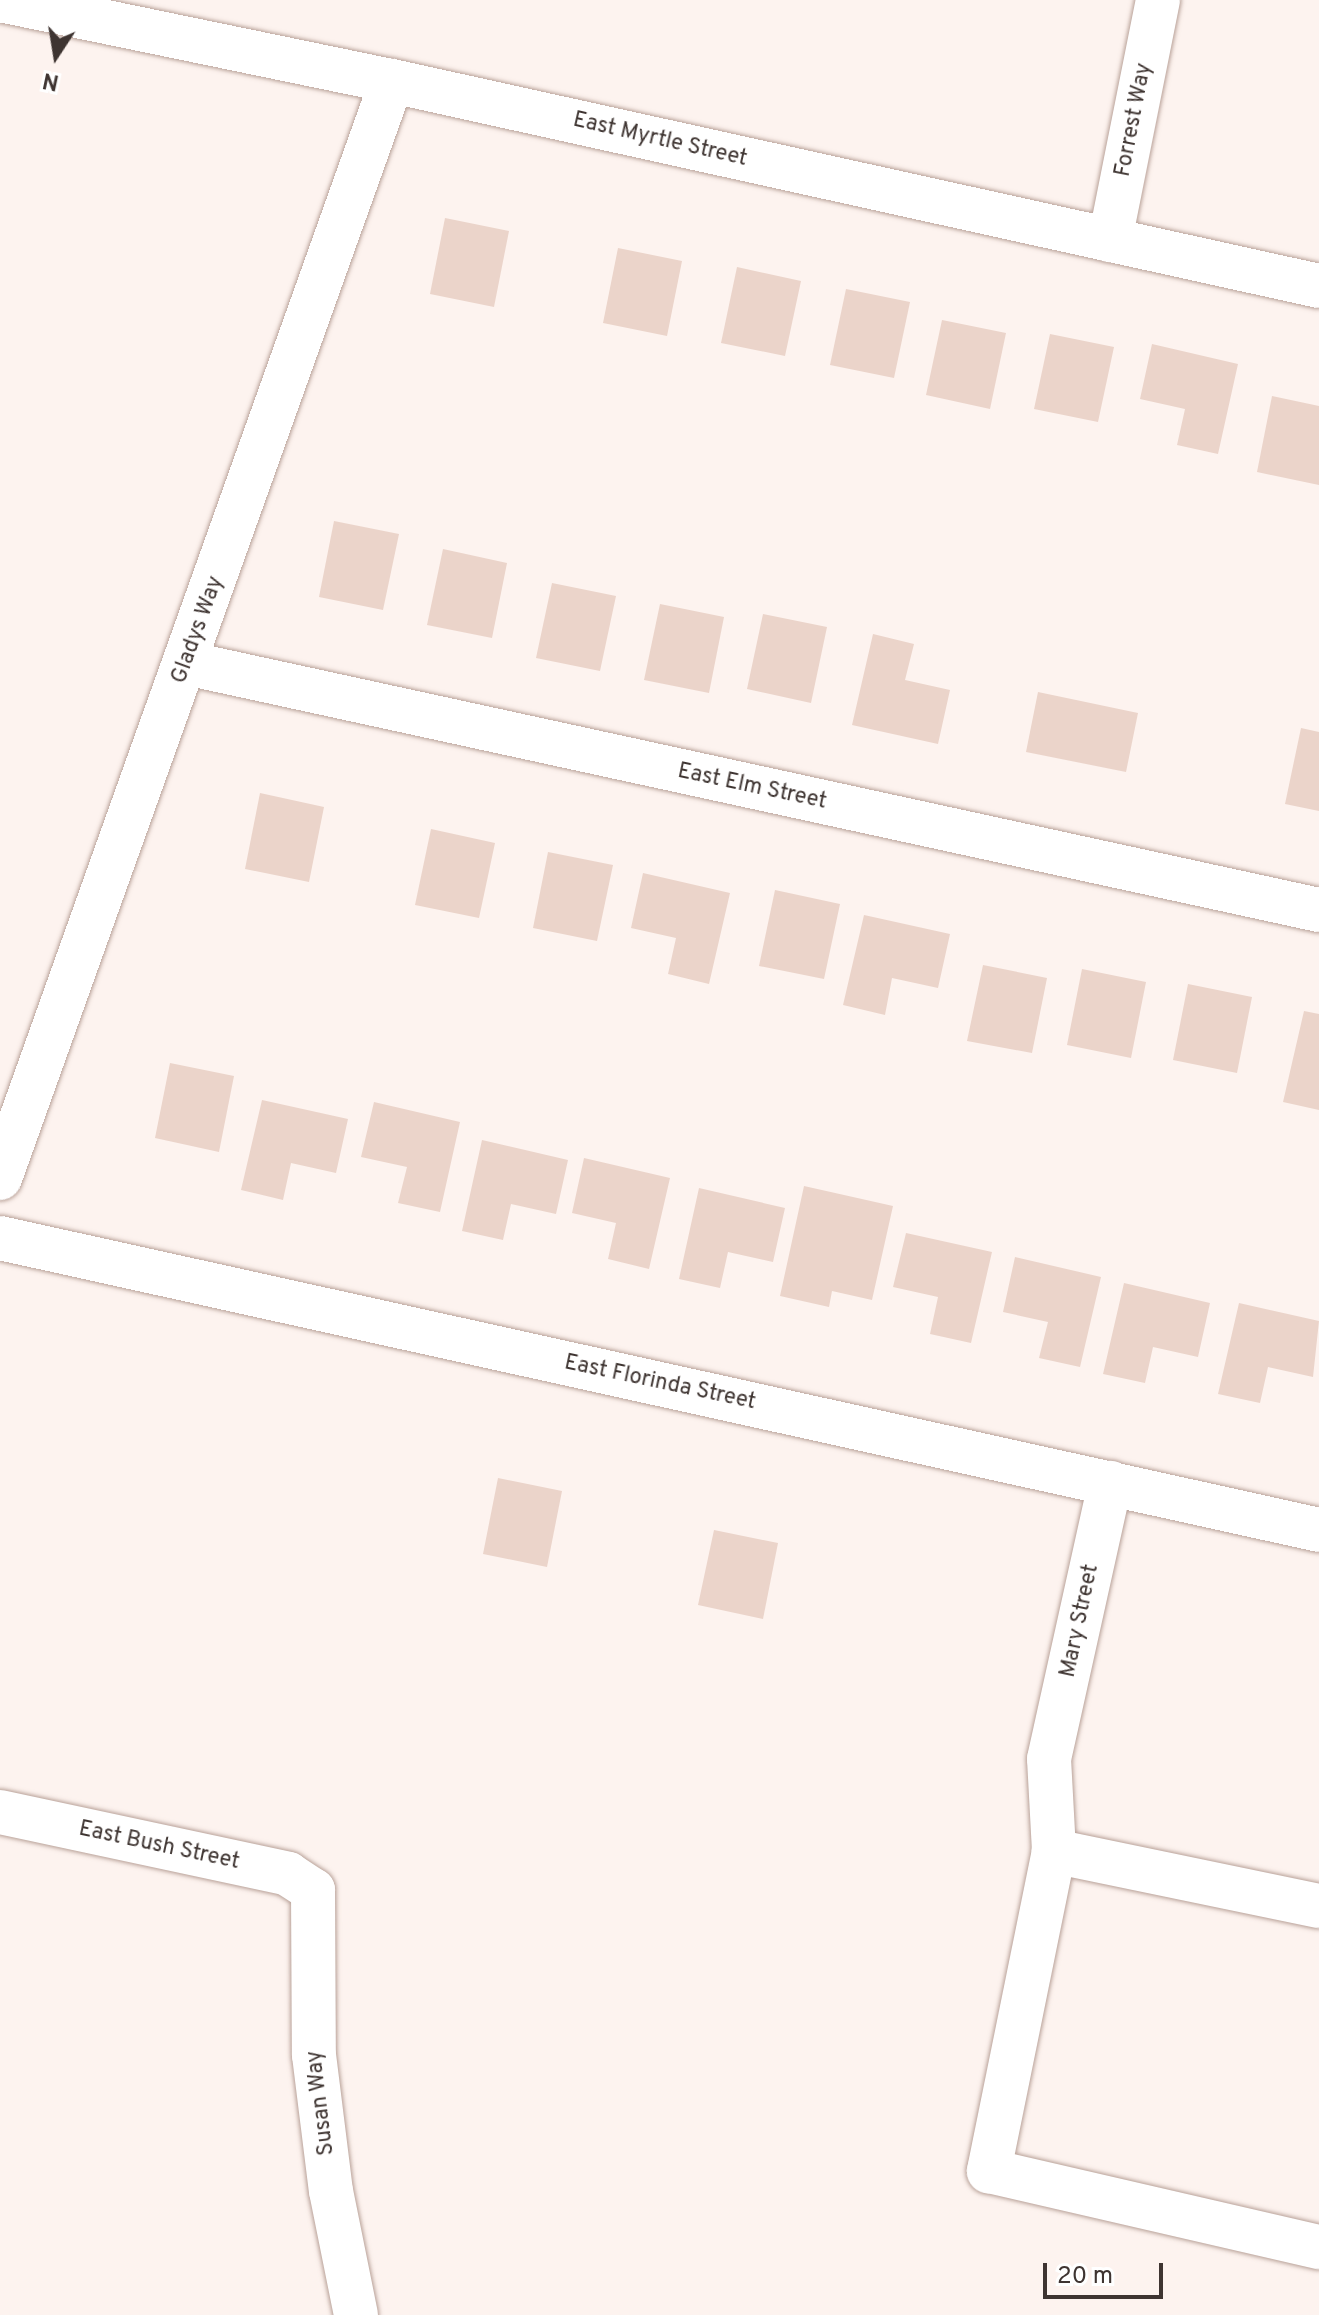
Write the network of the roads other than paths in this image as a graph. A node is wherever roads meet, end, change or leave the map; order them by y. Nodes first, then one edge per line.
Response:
1 (0, 0) edge
2 (1158, 0) edge
3 (392, 81) junction
4 (1110, 240) junction
5 (1319, 286) edge
6 (186, 663) junction
7 (1319, 910) edge
8 (0, 1178) edge
9 (0, 1238) edge
10 (1110, 1483) junction
11 (1319, 1530) edge
12 (0, 1812) edge
13 (1054, 1851) junction
14 (313, 1890) joint
15 (1319, 1906) edge
16 (1319, 2247) edge
17 (356, 2315) edge

1 - 3 street, East Myrtle Street
2 - 4 street, Forrest Way
3 - 4 street, East Myrtle Street
3 - 6 street, Gladys Way
4 - 5 street, East Myrtle Street
6 - 7 street, East Elm Street
6 - 8 street, Gladys Way
9 - 10 street, East Florinda Street
10 - 11 street, East Florinda Street
10 - 13 street, Mary Street
12 - 14 street, East Bush Street
13 - 15 street
13 - 16 street, Mary Street
14 - 17 street, Susan Way

